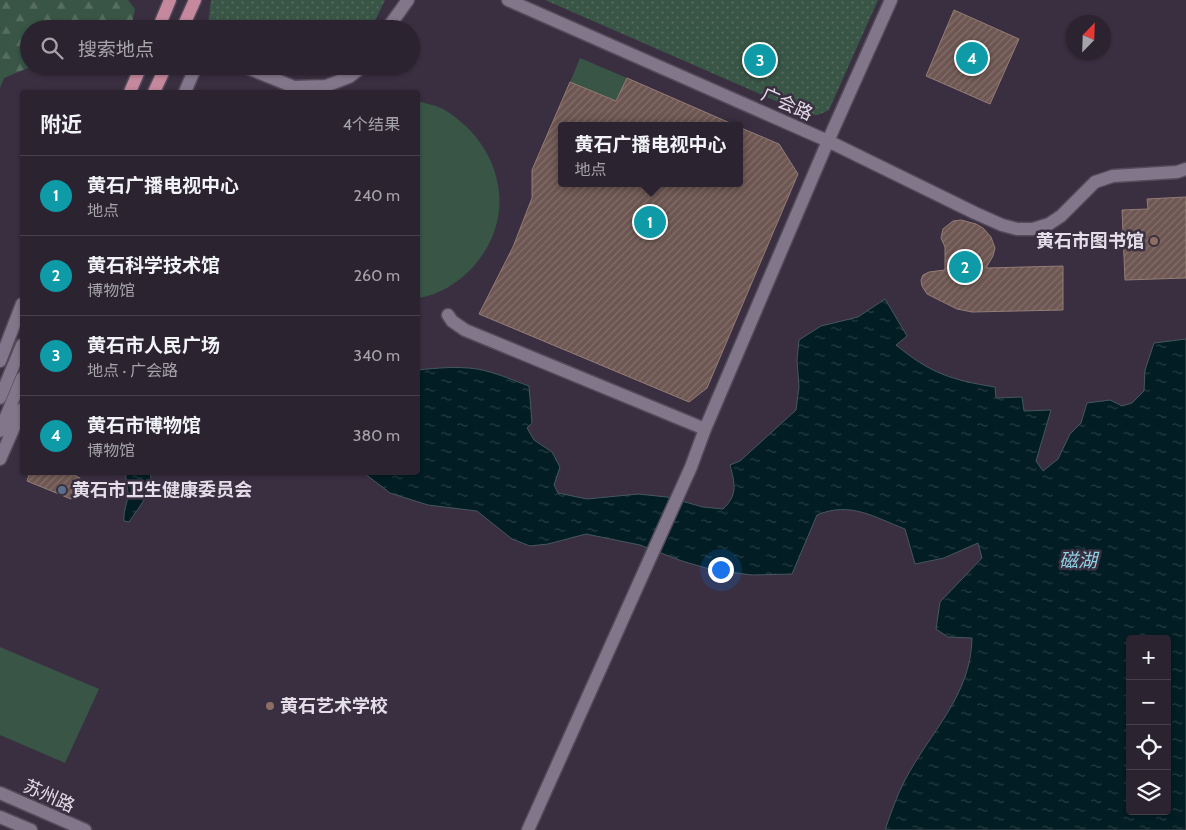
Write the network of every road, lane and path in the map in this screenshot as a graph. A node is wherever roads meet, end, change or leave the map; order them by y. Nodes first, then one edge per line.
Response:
1 (170, 0) edge
2 (195, 0) edge
3 (408, 0) edge
4 (508, 0) edge
5 (891, 0) edge
6 (162, 20) edge
7 (186, 20) edge
8 (394, 20) edge
9 (137, 75) edge
10 (162, 75) edge
11 (192, 75) edge
12 (265, 75) edge
13 (352, 75) edge
14 (131, 90) edge
15 (155, 90) edge
16 (185, 90) edge
17 (828, 141) junction
18 (1186, 169) edge
19 (20, 309) edge
20 (448, 315) dead end
21 (20, 350) edge
22 (0, 361) edge
23 (20, 383) edge
24 (0, 398) edge
25 (20, 414) edge
26 (705, 429) junction
27 (0, 431) edge
28 (0, 459) edge
29 (0, 793) edge
30 (0, 817) edge
31 (32, 830) edge
32 (85, 830) edge
33 (528, 830) edge

1 - 6 main road
2 - 7 main road
3 - 8 street
4 - 17 street, 广会路
5 - 17 street, 广会路
9 - 14 main road
10 - 15 main road
11 - 16 street
12 - 13 street
17 - 18 street
17 - 26 street
19 - 22 street
20 - 26 street
21 - 24 street
23 - 27 street
25 - 28 street
26 - 33 street
29 - 32 street, 苏州路
30 - 31 street

